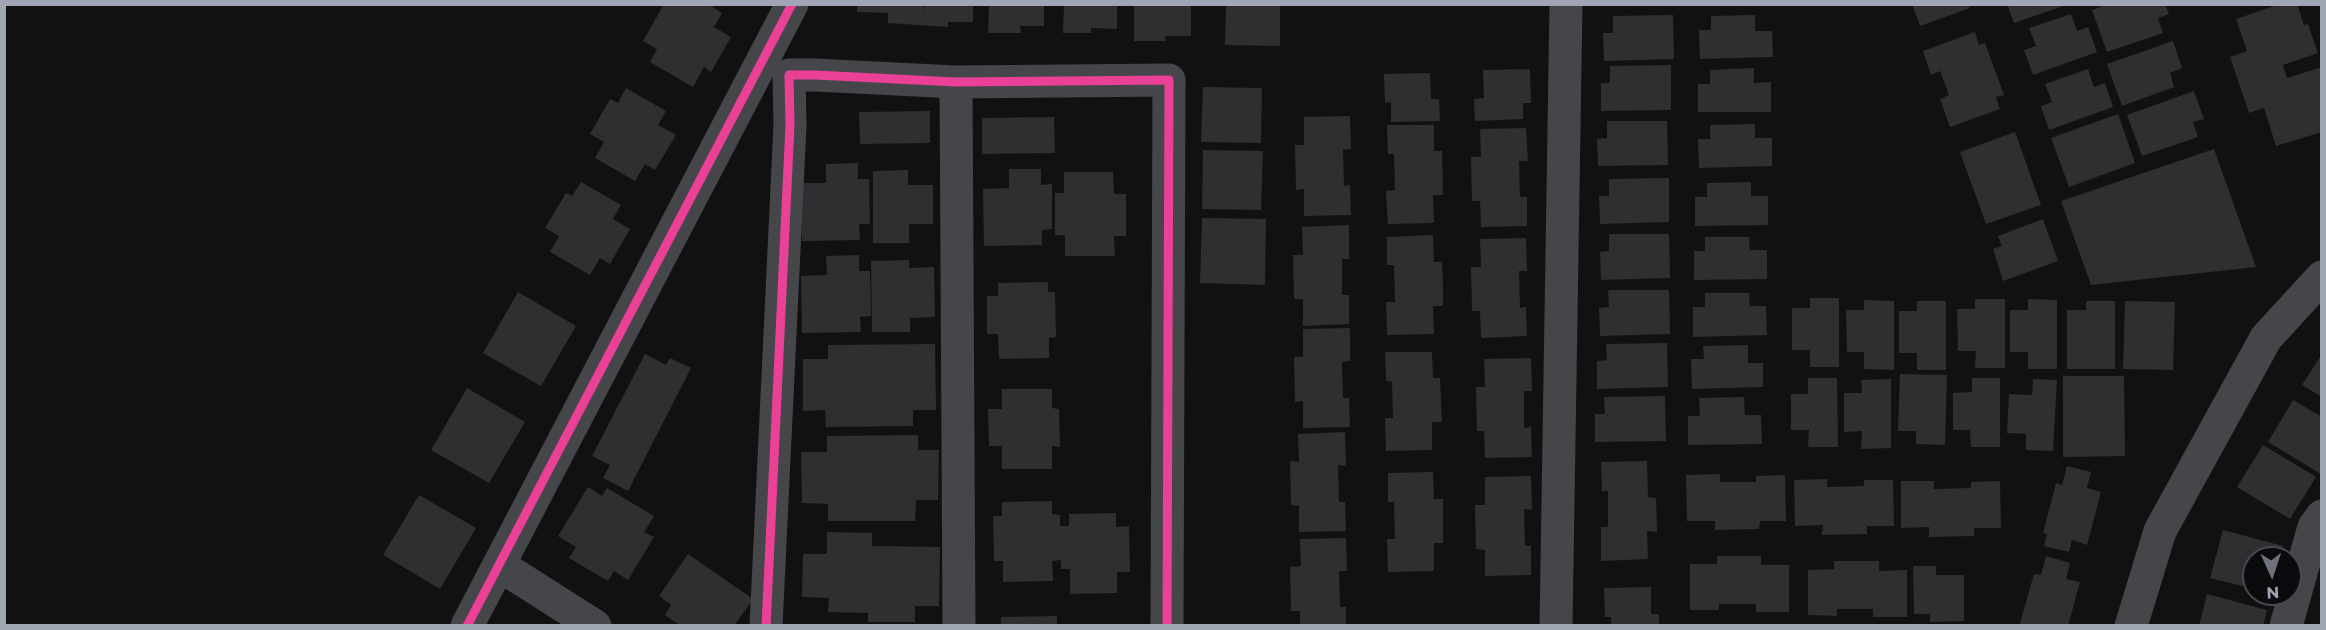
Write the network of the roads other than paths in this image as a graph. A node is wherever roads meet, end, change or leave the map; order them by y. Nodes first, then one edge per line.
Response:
1 (792, 4) edge
2 (1566, 4) edge
3 (956, 82) junction
4 (2322, 277) edge
5 (2322, 516) edge
6 (499, 565) junction
7 (467, 626) edge
8 (595, 626) edge
9 (766, 626) edge
10 (959, 626) edge
11 (1167, 626) edge
12 (1556, 626) edge
13 (2131, 626) edge
14 (2286, 626) edge

1 - 6 street
2 - 12 street
3 - 9 street
3 - 10 street
3 - 11 street
4 - 13 street
5 - 14 street
6 - 7 street
6 - 8 street

